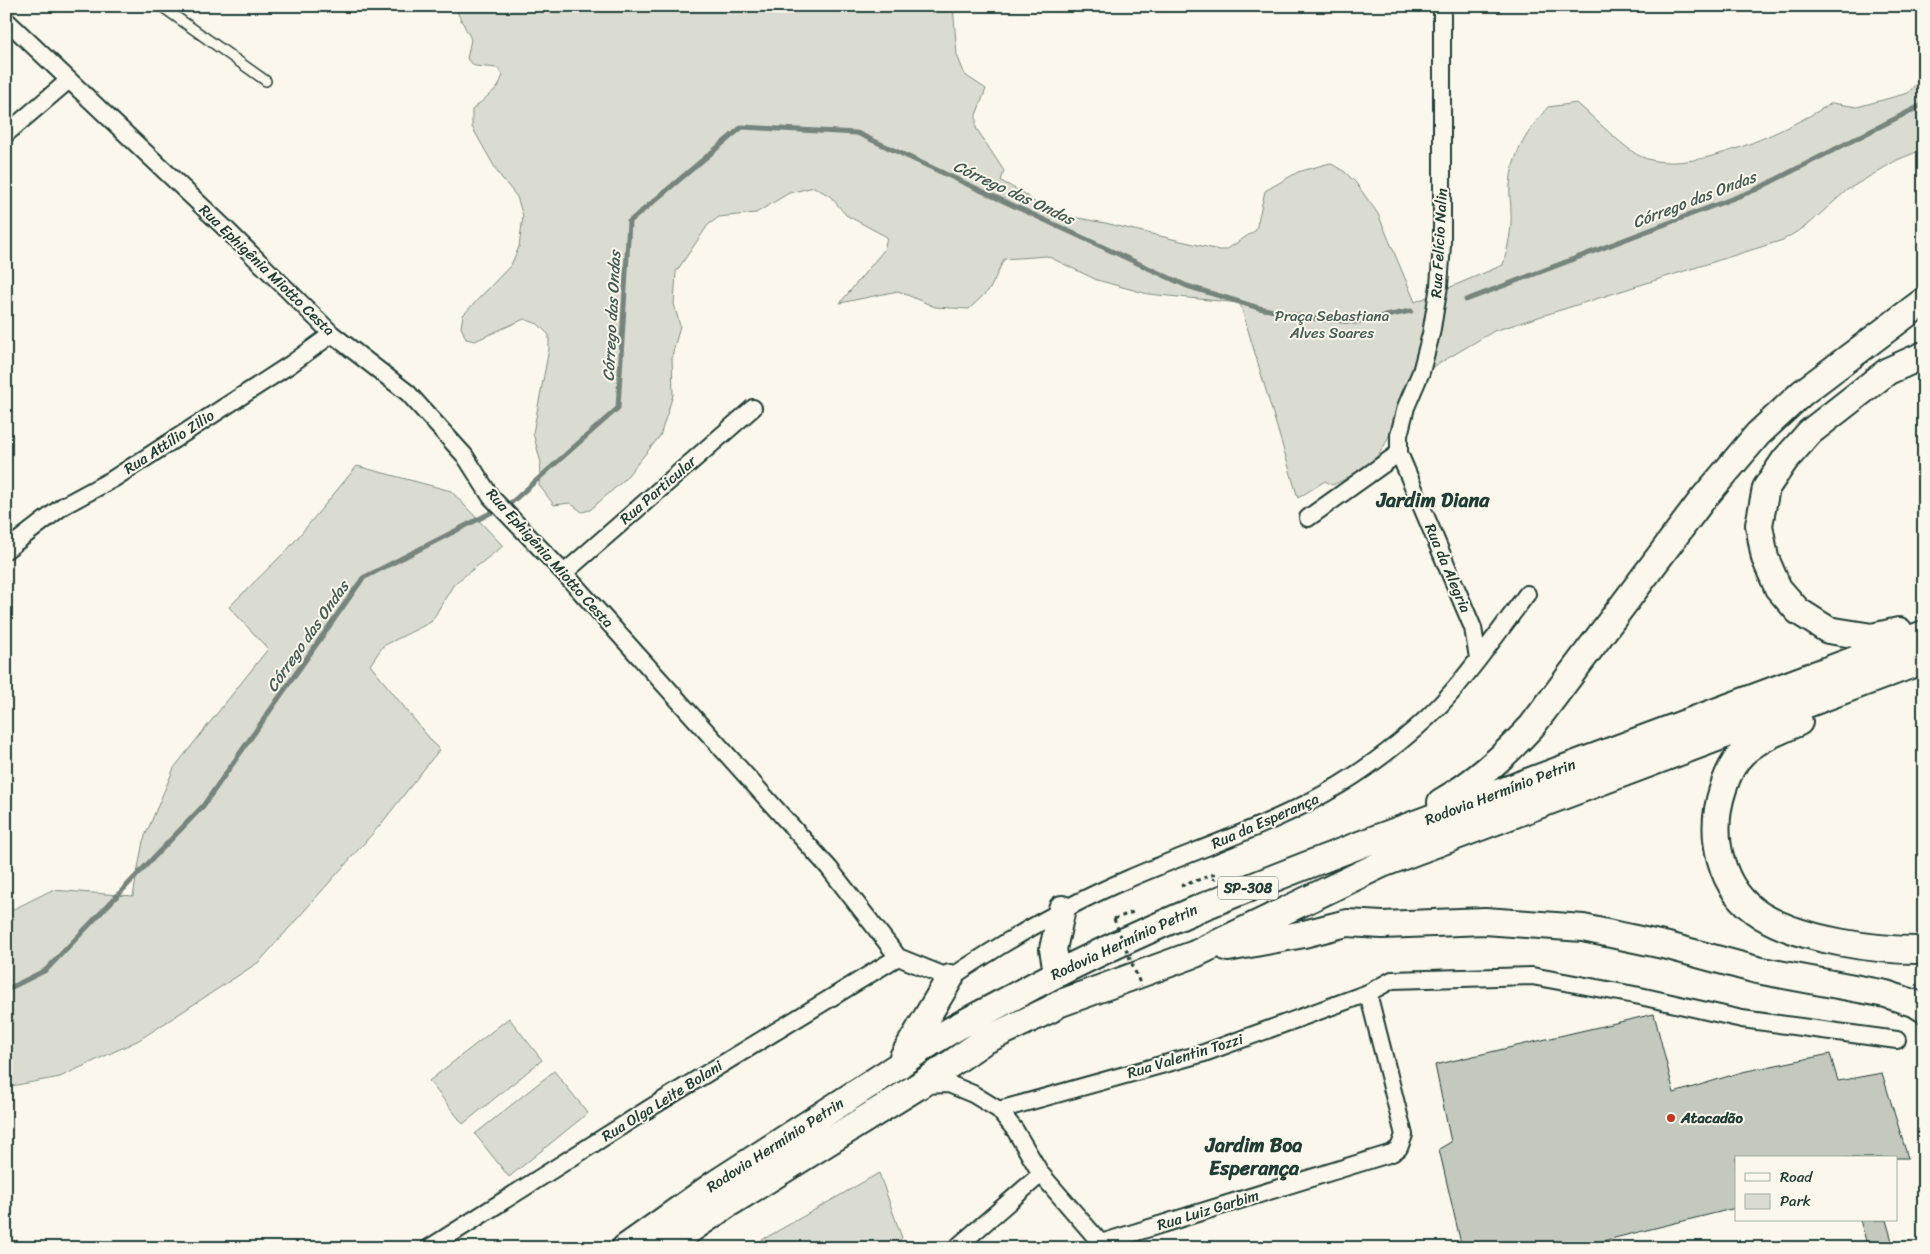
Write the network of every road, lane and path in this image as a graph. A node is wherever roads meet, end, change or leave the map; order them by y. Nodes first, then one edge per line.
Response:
1 (161, 6) edge
2 (1442, 6) edge
3 (6, 20) edge
4 (69, 80) junction
5 (266, 81) dead end
6 (6, 134) edge
7 (1924, 301) edge
8 (332, 334) junction
9 (1924, 355) edge
10 (753, 408) dead end
11 (1399, 453) junction
12 (1308, 518) dead end
13 (6, 550) edge
14 (564, 573) junction
15 (1527, 594) dead end
16 (1924, 626) edge
17 (1924, 634) edge
18 (1478, 658) junction
19 (1924, 661) edge
20 (1324, 858) junction
21 (1062, 909) junction
22 (1114, 918) dead end
23 (1924, 950) edge
24 (1195, 954) junction
25 (898, 957) junction
26 (1057, 972) junction
27 (950, 978) junction
28 (1141, 986) dead end
29 (1368, 993) junction
30 (1924, 1009) edge
31 (1897, 1040) dead end
32 (898, 1066) junction
33 (920, 1085) junction
34 (999, 1110) junction
35 (1041, 1174) junction
36 (1103, 1246) edge
37 (429, 1248) edge
38 (625, 1248) edge
39 (663, 1248) edge
40 (956, 1248) edge

1 - 5 lane
2 - 11 street, Rua Felício Nalin
3 - 4 street, Rua Ephigênia Miotto Cesta
4 - 6 street
4 - 8 street, Rua Ephigênia Miotto Cesta
7 - 20 main road
8 - 13 street, Rua Attílio Zilio
8 - 14 street, Rua Ephigênia Miotto Cesta
9 - 16 main road
10 - 14 street, Rua Particular
11 - 12 street
11 - 18 street, Rua da Alegria
14 - 25 street, Rua Ephigênia Miotto Cesta
15 - 18 street, Rua da Esperança
17 - 20 main road, Rodovia Hermínio Petrin / SP-308
18 - 21 street, Rua da Esperança
19 - 23 main road
19 - 24 main road, Rodovia Hermínio Petrin / SP-308
20 - 26 main road, Rodovia Hermínio Petrin / SP-308
21 - 26 main road
21 - 27 street, Rua da Esperança
22 - 28 path, bridge
24 - 30 main road
24 - 33 main road, Rodovia Hermínio Petrin / SP-308
25 - 27 street
25 - 37 street, Rua Olga Leite Bolani
26 - 32 main road, Rodovia Hermínio Petrin / SP-308
27 - 32 main road
29 - 31 street, Rua Valentin Tozzi
29 - 34 street, Rua Valentin Tozzi
29 - 36 street, Rua Luiz Garbim
32 - 38 main road, Rodovia Hermínio Petrin / SP-308
33 - 34 street
33 - 39 main road, Rodovia Hermínio Petrin / SP-308
34 - 35 street
35 - 36 street
35 - 40 street

